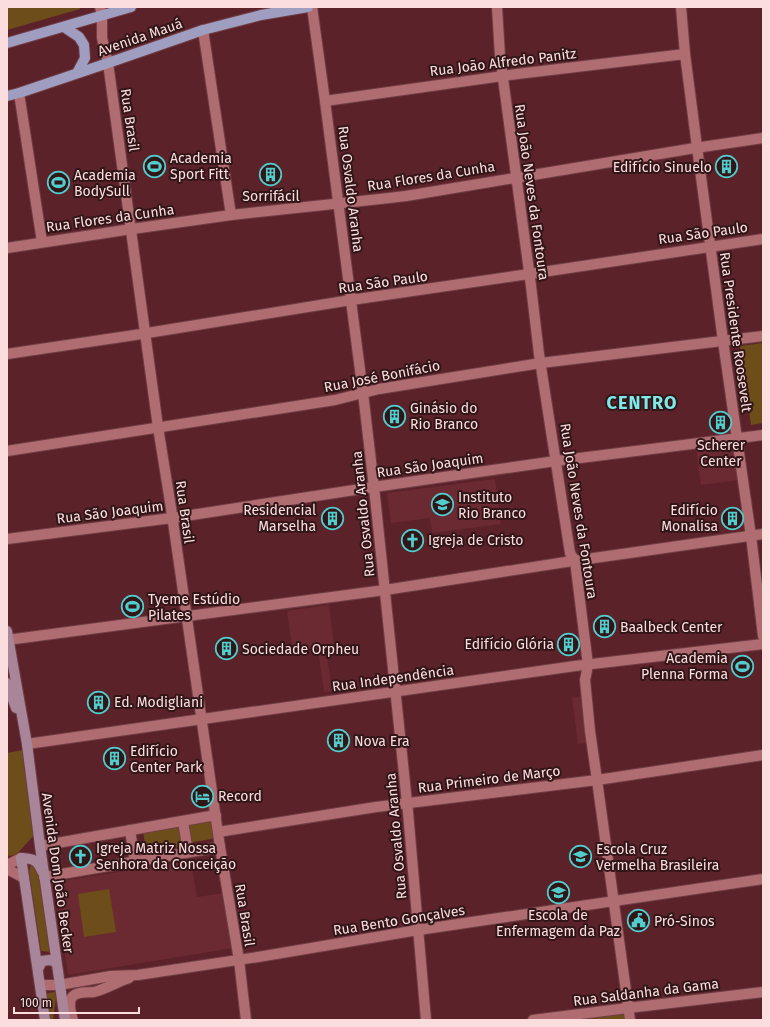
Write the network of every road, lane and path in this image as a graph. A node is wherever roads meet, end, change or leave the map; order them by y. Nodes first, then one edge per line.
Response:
1 (131, 7) edge
2 (308, 7) edge
3 (312, 7) edge
4 (497, 7) edge
5 (681, 7) edge
6 (101, 12) edge
7 (64, 27) junction
8 (203, 30) junction
9 (7, 43) edge
10 (685, 54) junction
11 (108, 63) junction
12 (77, 73) junction
13 (502, 76) junction
14 (19, 93) junction
15 (7, 96) edge
16 (326, 101) junction
17 (763, 138) edge
18 (697, 147) junction
19 (516, 177) junction
20 (338, 204) junction
21 (232, 215) junction
22 (131, 229) junction
23 (763, 239) edge
24 (42, 242) junction
25 (710, 246) junction
26 (7, 248) edge
27 (529, 274) junction
28 (351, 300) junction
29 (145, 333) junction
30 (763, 336) edge
31 (723, 340) junction
32 (7, 354) edge
33 (541, 363) junction
34 (363, 393) junction
35 (158, 427) junction
36 (763, 435) edge
37 (737, 438) junction
38 (7, 451) edge
39 (556, 461) junction
40 (374, 487) junction
41 (172, 518) junction
42 (763, 534) edge
43 (751, 536) junction
44 (7, 539) edge
45 (575, 561) junction
46 (385, 590) junction
47 (186, 616) junction
48 (763, 636) edge
49 (8, 637) edge
50 (763, 644) edge
51 (588, 665) junction
52 (7, 683) edge
53 (396, 692) junction
54 (201, 720) junction
55 (24, 729) junction
56 (27, 744) junction
57 (763, 755) edge
58 (597, 780) junction
59 (407, 803) junction
60 (216, 815) junction
61 (183, 822) junction
62 (130, 830) junction
63 (218, 832) junction
64 (40, 846) junction
65 (220, 847) junction
66 (188, 852) junction
67 (20, 858) junction
68 (135, 862) junction
69 (7, 865) edge
70 (7, 870) edge
71 (44, 877) junction
72 (24, 878) junction
73 (763, 879) edge
74 (614, 901) junction
75 (418, 930) junction
76 (238, 960) junction
77 (56, 962) junction
78 (38, 968) junction
79 (138, 975) junction
80 (59, 984) junction
81 (40, 985) junction
82 (763, 992) edge
83 (62, 1001) junction
84 (628, 1008) junction
85 (45, 1020) edge
86 (58, 1020) edge
87 (64, 1020) edge
88 (72, 1020) edge
89 (246, 1020) edge
90 (426, 1020) edge
91 (533, 1020) edge
92 (630, 1020) edge

1 - 6 main road
2 - 8 main road, Avenida Mauá
3 - 16 street, Rua Osvaldo Aranha
4 - 13 street, Rua João Neves da Fontoura
5 - 10 street, Rua Presidente Roosevelt
6 - 7 main road
6 - 11 street, Rua Brasil
7 - 9 main road
7 - 12 main road
8 - 11 main road, Avenida Mauá
8 - 21 street
10 - 13 street, Rua João Alfredo Panitz
10 - 18 street, Rua Presidente Roosevelt
11 - 12 main road, Avenida Mauá
11 - 22 street, Rua Brasil
12 - 14 main road, Avenida Mauá
13 - 16 street, Rua João Alfredo Panitz
13 - 19 street, Rua João Neves da Fontoura
14 - 15 main road, Avenida Mauá
14 - 24 street
16 - 20 street, Rua Osvaldo Aranha
17 - 18 street, Rua Flores da Cunha
18 - 19 street, Rua Flores da Cunha
18 - 25 street, Rua Presidente Roosevelt
19 - 20 street, Rua Flores da Cunha
19 - 27 street, Rua João Neves da Fontoura
20 - 21 street, Rua Flores da Cunha
20 - 28 street, Rua Osvaldo Aranha
21 - 22 street, Rua Flores da Cunha
22 - 24 street, Rua Flores da Cunha
22 - 29 street, Rua Brasil
23 - 25 street, Rua São Paulo
24 - 26 street, Rua Flores da Cunha
25 - 27 street, Rua São Paulo
25 - 31 street, Rua Presidente Roosevelt
27 - 28 street, Rua São Paulo
27 - 33 street, Rua João Neves da Fontoura
28 - 29 street, Rua São Paulo
28 - 34 street, Rua Osvaldo Aranha
29 - 32 street, Rua São Paulo
29 - 35 street, Rua Brasil
30 - 31 street, Rua José Bonifácio
31 - 33 street, Rua José Bonifácio
31 - 37 street, Rua Presidente Roosevelt
33 - 34 street, Rua José Bonifácio
33 - 39 street, Rua João Neves da Fontoura
34 - 35 street, Rua José Bonifácio
34 - 40 street, Rua Osvaldo Aranha
35 - 38 street, Rua José Bonifácio
35 - 41 street, Rua Brasil
36 - 37 street, Rua São Joaquim
37 - 39 street, Rua São Joaquim
37 - 43 street, Rua Presidente Roosevelt
39 - 40 street, Rua São Joaquim
39 - 45 street, Rua João Neves da Fontoura
40 - 41 street, Rua São Joaquim
40 - 46 street, Rua Osvaldo Aranha
41 - 44 street, Rua São Joaquim
41 - 47 street, Rua Brasil
42 - 43 street
43 - 45 street
43 - 48 street, Rua Presidente Roosevelt
45 - 46 street
45 - 51 street, Rua João Neves da Fontoura
46 - 47 street
46 - 53 street, Rua Osvaldo Aranha
47 - 49 street
47 - 54 street, Rua Brasil
49 - 55 main road, Avenida Dom João Becker
50 - 51 street, Rua Independência
51 - 53 street, Rua Independência
51 - 58 street, Rua João Neves da Fontoura
52 - 55 main road, Avenida Dom João Becker
53 - 54 street, Rua Independência
53 - 59 street, Rua Osvaldo Aranha
54 - 56 street, Rua Independência
54 - 60 street, Rua Brasil
55 - 56 main road, Avenida Dom João Becker
56 - 64 main road, Avenida Dom João Becker
57 - 58 street, Rua Primeiro de Março
58 - 59 street, Rua Primeiro de Março
58 - 74 street, Rua João Neves da Fontoura
59 - 63 street, Rua Primeiro de Março
59 - 75 street, Rua Osvaldo Aranha
60 - 61 street
60 - 63 street, Rua Brasil
61 - 62 street
61 - 66 street
62 - 64 street
62 - 68 street
63 - 65 street, Rua Brasil
64 - 67 main road
64 - 71 main road, Avenida Dom João Becker
65 - 66 street
65 - 76 street, Rua Brasil
66 - 68 street
67 - 69 street
67 - 71 main road
67 - 72 main road
68 - 71 street
70 - 72 street
71 - 77 main road, Avenida Dom João Becker
72 - 78 main road
73 - 74 street, Rua Bento Gonçalves
74 - 75 street, Rua Bento Gonçalves
74 - 84 street, Rua João Neves da Fontoura
75 - 76 street, Rua Bento Gonçalves
75 - 90 street, Rua Osvaldo Aranha
76 - 79 street, Rua Bento Gonçalves
76 - 89 street, Rua Brasil
77 - 78 main road
77 - 80 main road, Avenida Dom João Becker
78 - 81 main road
79 - 80 street, Rua Bento Gonçalves
79 - 88 street
80 - 81 street, Rua Bento Gonçalves
80 - 83 main road, Avenida Dom João Becker
81 - 85 main road
82 - 84 street, Rua Saldanha da Gama
83 - 86 main road
83 - 87 main road, Avenida Dom João Becker
84 - 91 street, Rua Saldanha da Gama
84 - 92 street, Rua João Neves da Fontoura

